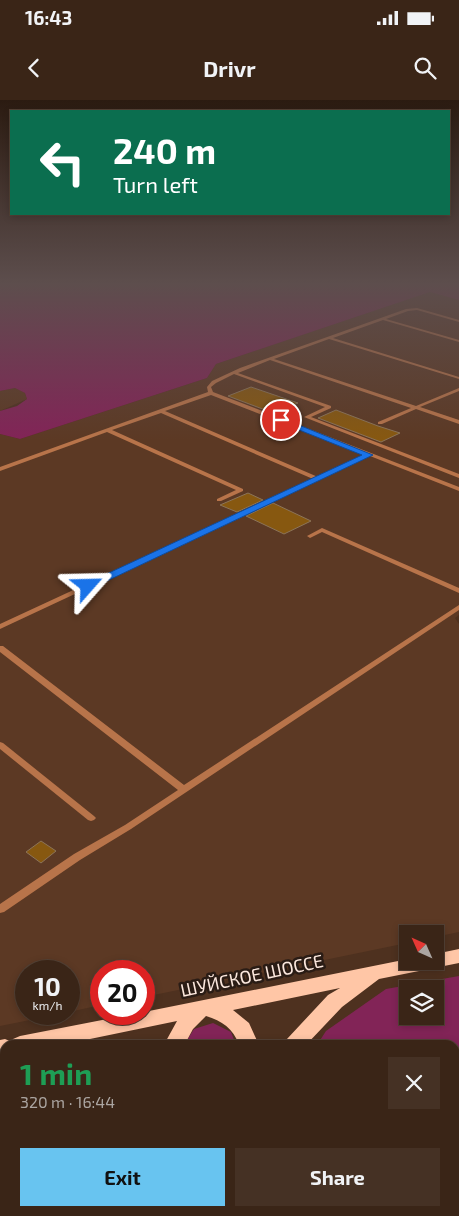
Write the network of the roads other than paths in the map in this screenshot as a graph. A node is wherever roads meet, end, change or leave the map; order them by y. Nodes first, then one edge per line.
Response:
1 (336, 336) edge
2 (441, 336) edge
3 (330, 338) junction
4 (459, 341) edge
5 (270, 359) junction
6 (234, 373) junction
7 (459, 378) edge
8 (459, 389) edge
9 (211, 393) junction
10 (416, 408) junction
11 (161, 411) junction
12 (459, 422) edge
13 (380, 423) dead end
14 (107, 430) junction
15 (369, 455) junction
16 (0, 469) edge
17 (459, 476) edge
18 (318, 479) junction
19 (459, 489) edge
20 (219, 500) dead end
21 (310, 536) dead end
22 (459, 591) edge
23 (459, 607) edge
24 (0, 627) edge
25 (0, 648) edge
26 (0, 744) edge
27 (184, 790) junction
28 (91, 818) dead end
29 (0, 909) edge
30 (459, 956) edge
31 (444, 959) edge
32 (399, 968) edge
33 (376, 972) junction
34 (202, 1008) junction
35 (56, 1038) junction
36 (46, 1040) edge
37 (64, 1040) edge
38 (177, 1040) edge
39 (247, 1040) edge
40 (299, 1040) edge

1 - 3 lane
2 - 4 lane
3 - 5 lane
3 - 7 lane
5 - 6 lane
5 - 10 lane
6 - 9 lane
6 - 17 lane
8 - 10 lane
9 - 11 lane
9 - 15 lane
10 - 12 lane
10 - 13 lane
11 - 14 lane
11 - 18 lane
14 - 16 lane
14 - 20 lane
15 - 18 lane
15 - 19 lane
18 - 24 lane
21 - 22 lane
23 - 27 lane
25 - 27 lane
26 - 28 lane
27 - 29 lane
30 - 31 main road, ШУЙСКОЕ ШОССЕ
32 - 33 main road, ШУЙСКОЕ ШОССЕ
33 - 34 main road, ШУЙСКОЕ ШОССЕ
33 - 40 main road
34 - 35 main road, ШУЙСКОЕ ШОССЕ
34 - 38 main road
34 - 39 main road
35 - 36 main road, ШУЙСКОЕ ШОССЕ
35 - 37 main road

